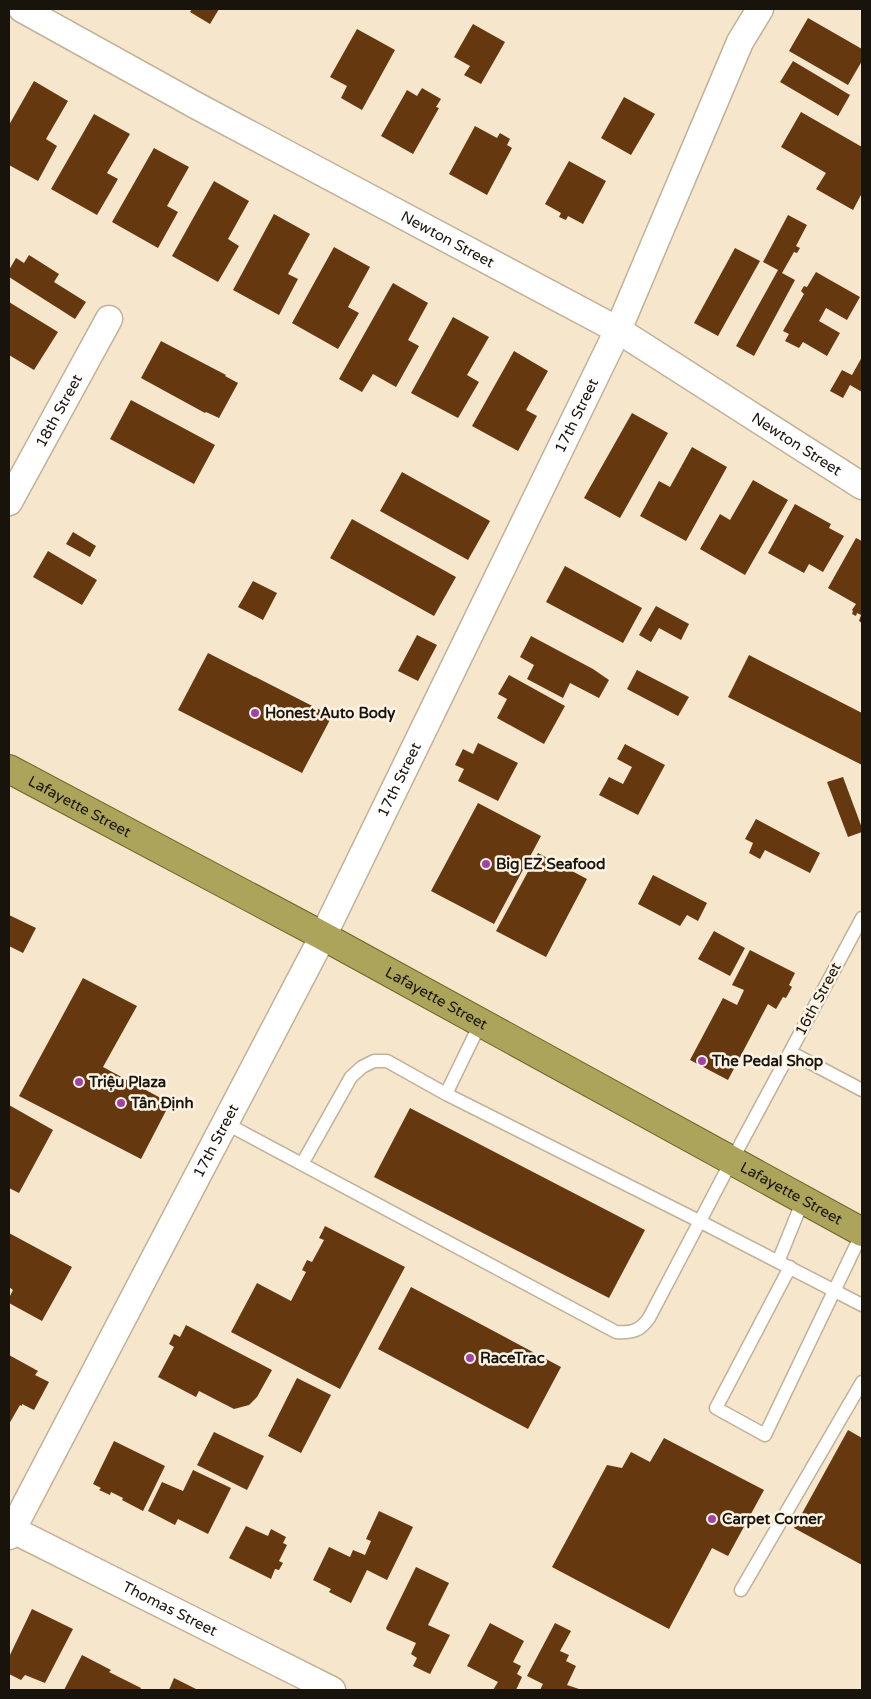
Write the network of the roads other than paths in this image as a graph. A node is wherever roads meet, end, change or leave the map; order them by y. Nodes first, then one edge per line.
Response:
1 (22, 9) edge
2 (760, 9) edge
3 (109, 319) dead end
4 (618, 330) junction
5 (862, 486) edge
6 (9, 502) edge
7 (9, 769) edge
8 (862, 918) edge
9 (323, 936) junction
10 (480, 1022) junction
11 (790, 1052) junction
12 (862, 1090) edge
13 (446, 1094) junction
14 (225, 1123) junction
15 (732, 1160) junction
16 (302, 1164) junction
17 (804, 1200) junction
18 (699, 1221) junction
19 (862, 1233) edge
20 (778, 1262) junction
21 (790, 1268) junction
22 (835, 1291) junction
23 (862, 1305) edge
24 (862, 1382) edge
25 (10, 1531) edge
26 (740, 1590) dead end
27 (332, 1690) edge

1 - 4 street, Newton Street
2 - 4 street, 17th Street
3 - 6 street, 18th Street
4 - 5 street, Newton Street
4 - 9 street, 17th Street
7 - 9 highway, Lafayette Street
8 - 11 lane, 16th Street
9 - 10 highway, Lafayette Street
9 - 14 street, 17th Street
10 - 13 lane
10 - 15 highway, Lafayette Street
11 - 12 lane
11 - 15 lane, 16th Street
13 - 16 lane
13 - 18 lane
14 - 16 lane, 16th Street
14 - 25 street, 17th Street
15 - 17 highway, Lafayette Street
15 - 18 lane, 16th Street
16 - 18 lane, 16th Street
17 - 19 highway, Lafayette Street
17 - 20 lane
18 - 20 lane
19 - 22 lane
20 - 21 lane
21 - 22 lane
21 - 22 lane
22 - 23 lane
24 - 26 lane
25 - 27 street, Thomas Street

